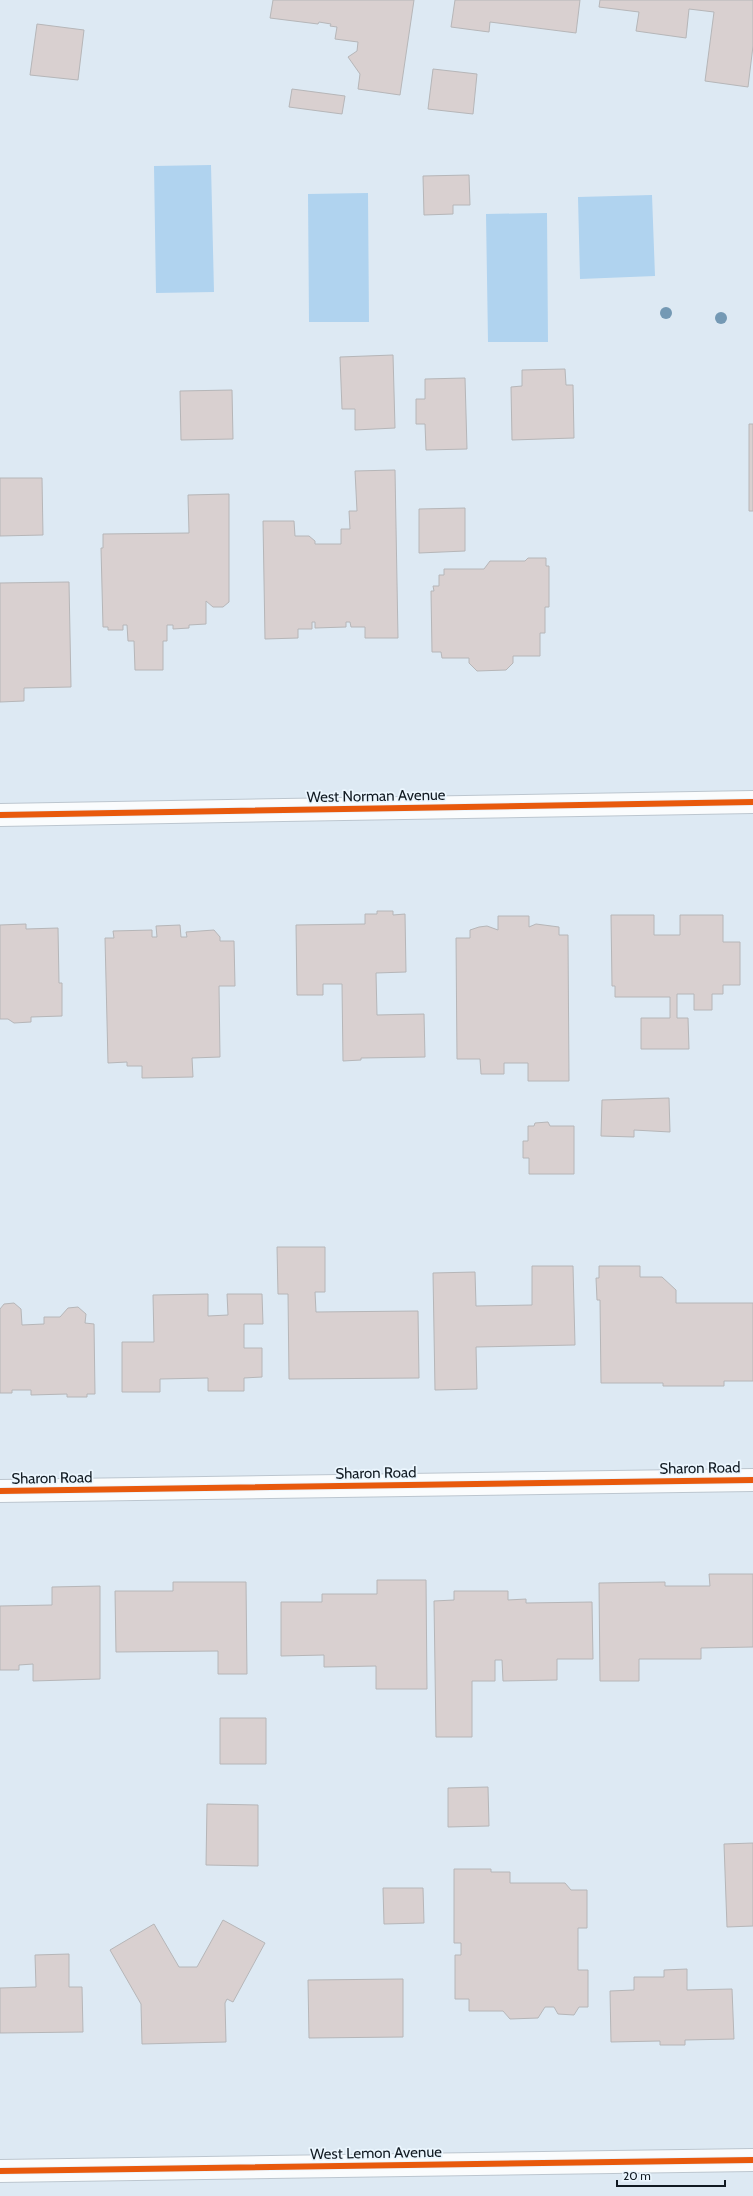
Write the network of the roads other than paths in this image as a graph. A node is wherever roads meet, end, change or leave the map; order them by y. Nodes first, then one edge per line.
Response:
1 (753, 802) edge
2 (0, 815) edge
3 (753, 1480) edge
4 (0, 1491) edge
5 (753, 2160) edge
6 (0, 2171) edge

1 - 2 street, West Norman Avenue
3 - 4 street, Sharon Road
5 - 6 street, West Lemon Avenue

